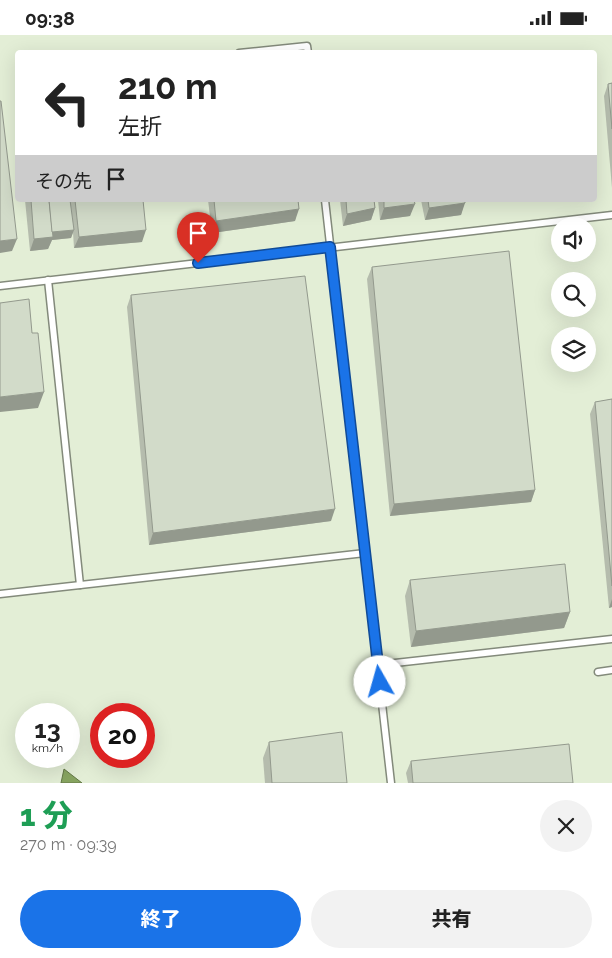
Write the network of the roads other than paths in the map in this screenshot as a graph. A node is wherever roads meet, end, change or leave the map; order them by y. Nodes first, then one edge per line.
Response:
1 (265, 50) edge
2 (308, 50) edge
3 (324, 202) edge
4 (612, 215) edge
5 (330, 247) junction
6 (48, 280) junction
7 (0, 286) edge
8 (365, 553) junction
9 (80, 585) junction
10 (0, 594) edge
11 (612, 639) edge
12 (378, 665) junction
13 (612, 670) edge
14 (598, 672) dead end
15 (391, 783) edge

1 - 2 lane
3 - 5 lane
4 - 5 lane
5 - 6 lane
5 - 8 lane
6 - 7 lane
6 - 9 lane
8 - 9 lane
8 - 12 lane
9 - 10 lane
11 - 12 lane
12 - 15 lane
13 - 14 lane

